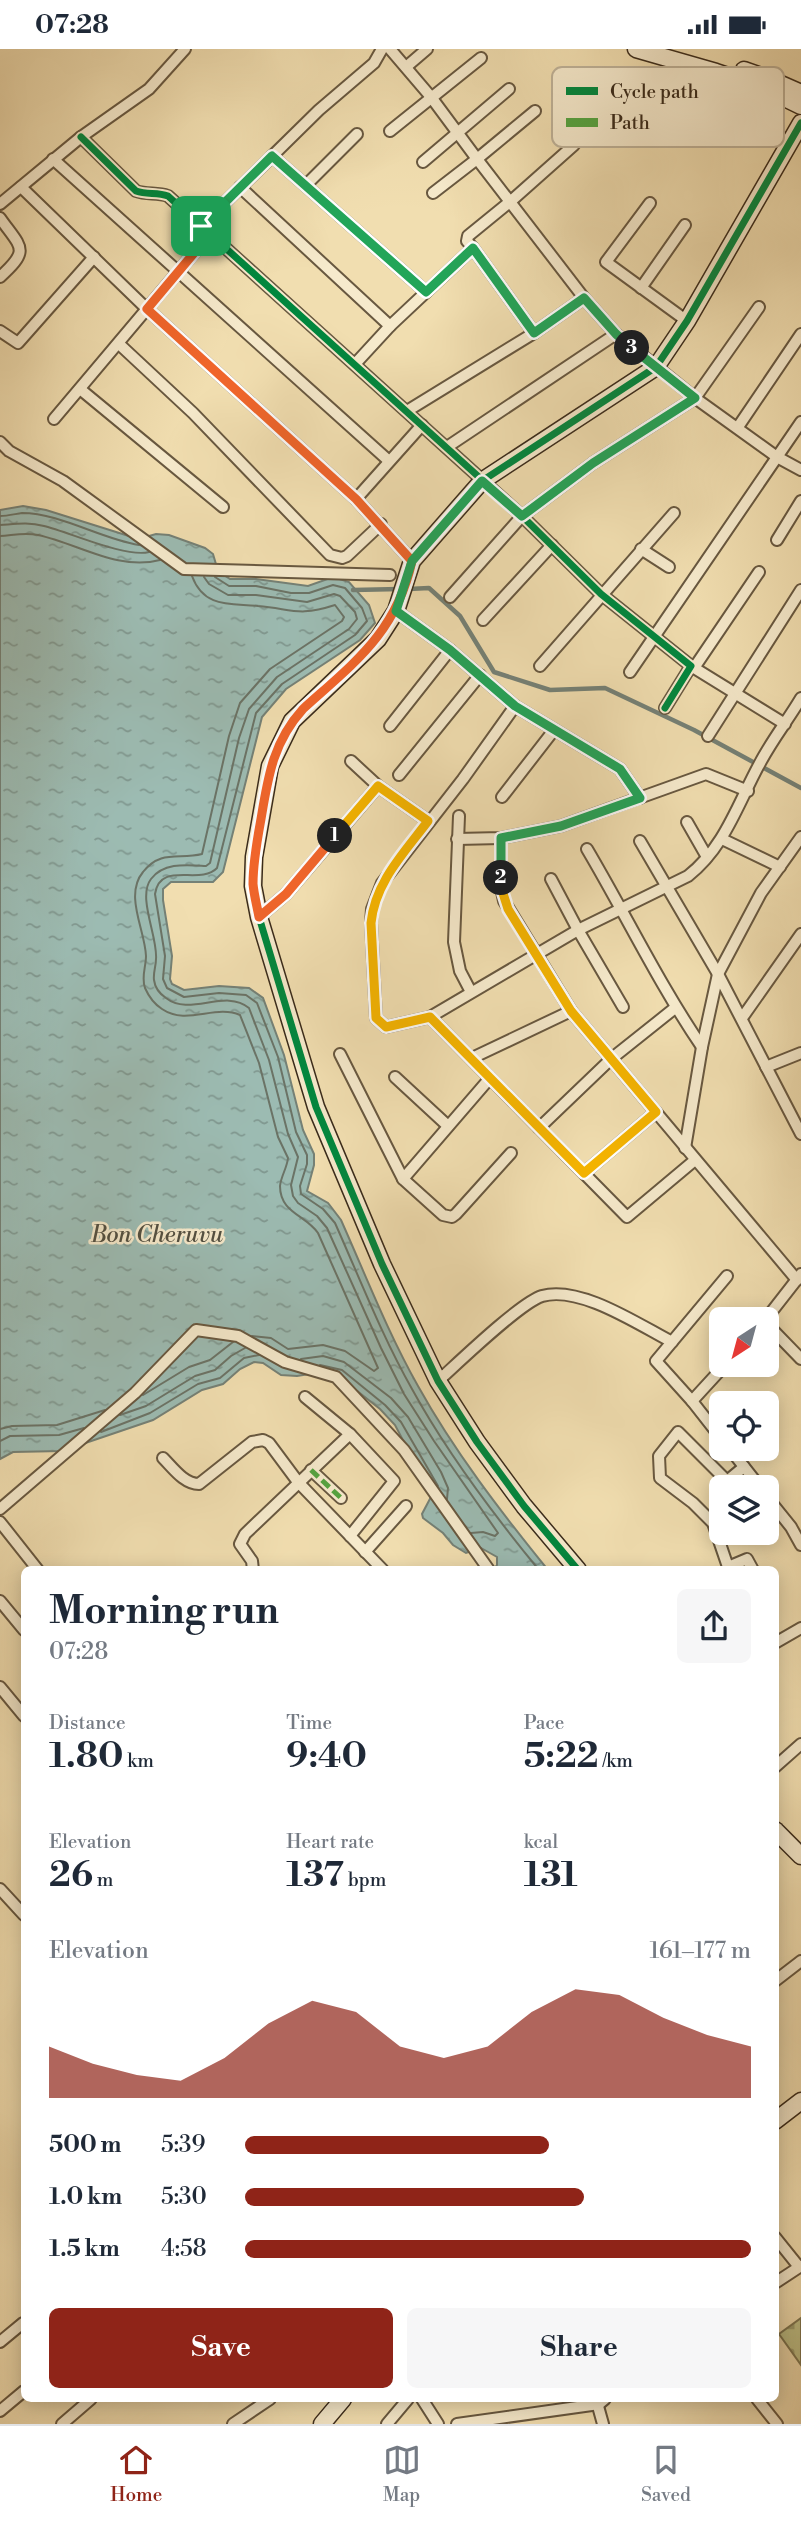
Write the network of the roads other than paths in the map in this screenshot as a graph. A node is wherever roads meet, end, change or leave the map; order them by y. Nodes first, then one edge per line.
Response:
1 (185, 49) edge
2 (382, 49) edge
3 (390, 49) edge
4 (427, 49) edge
5 (636, 49) edge
6 (671, 49) edge
7 (481, 58) dead end
8 (405, 67) junction
9 (699, 67) edge
10 (731, 67) edge
11 (784, 86) edge
12 (509, 89) dead end
13 (801, 93) edge
14 (431, 97) junction
15 (784, 98) edge
16 (801, 106) edge
17 (535, 111) dead end
18 (801, 123) edge
19 (390, 131) dead end
20 (458, 133) junction
21 (357, 134) dead end
22 (81, 137) junction
23 (572, 147) edge
24 (272, 156) junction
25 (54, 159) junction
26 (477, 159) junction
27 (423, 162) dead end
28 (306, 185) junction
29 (21, 187) junction
30 (240, 187) junction
31 (433, 193) dead end
32 (511, 201) junction
33 (650, 203) dead end
34 (0, 204) edge
35 (2, 225) edge
36 (685, 225) dead end
37 (201, 226) junction
38 (210, 234) junction
39 (473, 248) junction
40 (94, 257) junction
41 (179, 272) junction
42 (0, 277) edge
43 (641, 288) junction
44 (426, 292) junction
45 (584, 298) junction
46 (759, 307) dead end
47 (147, 309) junction
48 (687, 321) junction
49 (390, 326) junction
50 (0, 331) edge
51 (534, 333) junction
52 (616, 334) junction
53 (801, 334) edge
54 (119, 344) junction
55 (355, 364) junction
56 (656, 367) junction
57 (80, 389) junction
58 (695, 398) junction
59 (407, 411) junction
60 (54, 419) dead end
61 (801, 422) edge
62 (422, 425) junction
63 (738, 427) junction
64 (0, 442) edge
65 (447, 447) junction
66 (777, 457) junction
67 (389, 461) junction
68 (801, 470) edge
69 (482, 481) junction
70 (356, 499) junction
71 (801, 501) edge
72 (223, 507) dead end
73 (674, 513) dead end
74 (522, 516) junction
75 (381, 524) junction
76 (776, 540) dead end
77 (552, 545) junction
78 (641, 549) junction
79 (669, 567) dead end
80 (411, 568) junction
81 (759, 572) dead end
82 (390, 575) dead end
83 (801, 590) edge
84 (601, 594) junction
85 (450, 597) dead end
86 (398, 605) junction
87 (483, 620) dead end
88 (655, 638) junction
89 (450, 650) junction
90 (540, 666) dead end
91 (693, 667) junction
92 (630, 671) dead end
93 (480, 675) junction
94 (734, 691) junction
95 (801, 698) edge
96 (515, 706) junction
97 (665, 708) dead end
98 (785, 724) junction
99 (390, 726) dead end
100 (554, 730) junction
101 (708, 736) dead end
102 (351, 761) dead end
103 (399, 775) dead end
104 (378, 786) junction
105 (748, 791) junction
106 (502, 797) dead end
107 (640, 798) junction
108 (459, 816) dead end
109 (428, 821) junction
110 (687, 822) dead end
111 (801, 837) edge
112 (501, 838) junction
113 (457, 839) junction
114 (722, 839) junction
115 (640, 841) dead end
116 (587, 849) dead end
117 (707, 857) junction
118 (780, 867) junction
119 (551, 879) dead end
120 (667, 885) junction
121 (622, 908) junction
122 (259, 917) junction
123 (578, 930) junction
124 (801, 934) edge
125 (537, 953) junction
126 (718, 974) junction
127 (471, 992) junction
128 (623, 1007) dead end
129 (675, 1008) junction
130 (571, 1011) junction
131 (430, 1017) junction
132 (742, 1018) junction
133 (702, 1048) junction
134 (801, 1053) edge
135 (340, 1054) dead end
136 (472, 1058) junction
137 (611, 1059) junction
138 (766, 1067) junction
139 (395, 1077) dead end
140 (489, 1078) junction
141 (656, 1112) junction
142 (448, 1126) junction
143 (539, 1128) junction
144 (801, 1134) edge
145 (685, 1148) junction
146 (511, 1153) dead end
147 (695, 1160) junction
148 (584, 1173) junction
149 (403, 1179) junction
150 (727, 1276) dead end
151 (799, 1277) edge
152 (776, 1307) edge
153 (779, 1335) edge
154 (672, 1342) junction
155 (801, 1359) edge
156 (714, 1377) edge
157 (438, 1381) junction
158 (305, 1397) dead end
159 (692, 1401) junction
160 (709, 1423) edge
161 (350, 1434) junction
162 (163, 1458) dead end
163 (739, 1461) edge
164 (744, 1467) junction
165 (311, 1470) junction
166 (750, 1475) edge
167 (299, 1482) junction
168 (341, 1497) dead end
169 (405, 1506) dead end
170 (0, 1509) edge
171 (779, 1512) edge
172 (801, 1519) edge
173 (0, 1523) edge
174 (791, 1527) junction
175 (349, 1536) junction
176 (801, 1545) edge
177 (365, 1552) junction
178 (35, 1566) edge
179 (253, 1566) edge
180 (379, 1566) edge
181 (486, 1566) edge
182 (575, 1566) edge
183 (728, 1566) edge
184 (730, 1566) edge
185 (751, 1566) edge
186 (0, 1601) edge
187 (21, 1626) edge
188 (801, 1628) edge
189 (779, 1641) edge
190 (0, 1687) edge
191 (21, 1712) edge
192 (801, 1744) edge
193 (779, 1763) edge
194 (779, 1834) edge
195 (801, 1856) edge
196 (0, 1889) edge
197 (21, 1912) edge
198 (801, 1961) edge
199 (779, 1978) edge
200 (801, 2101) edge
201 (779, 2117) edge
202 (779, 2242) edge
203 (800, 2267) edge
204 (779, 2280) edge
205 (21, 2325) edge
206 (0, 2342) edge
207 (21, 2394) edge
208 (88, 2402) edge
209 (266, 2402) edge
210 (340, 2402) edge
211 (405, 2402) edge
212 (424, 2402) edge
213 (594, 2402) edge
214 (600, 2402) edge
215 (759, 2402) edge
216 (0, 2411) edge
217 (62, 2424) edge
218 (233, 2424) edge
219 (322, 2424) edge
220 (387, 2424) edge
221 (438, 2424) edge
222 (457, 2424) edge
223 (603, 2424) edge
224 (777, 2424) edge

1 - 22 street
2 - 24 street
3 - 8 street
4 - 8 street
5 - 9 street
6 - 10 street
7 - 14 street
8 - 14 street
11 - 13 street
12 - 20 street
14 - 19 street
14 - 20 street
15 - 16 street
17 - 26 street
18 - 48 street
20 - 26 street
20 - 27 street
21 - 28 street
22 - 25 street
22 - 37 street
23 - 32 street
24 - 28 street
24 - 30 street
25 - 29 street
25 - 41 street
26 - 31 street
26 - 32 street
28 - 44 street
29 - 34 street
29 - 40 street
30 - 37 street
30 - 49 street
32 - 39 street
32 - 45 street
33 - 43 street
35 - 42 street
36 - 43 street
37 - 38 street
38 - 41 street
38 - 55 street
39 - 44 street
39 - 51 street
40 - 47 street
40 - 50 street
41 - 47 street
41 - 67 street
43 - 48 street
44 - 49 street
45 - 51 street
45 - 52 street
46 - 58 street
47 - 54 street
47 - 70 street
48 - 56 street
49 - 55 street
51 - 59 street
52 - 56 street
52 - 65 street
53 - 63 street
54 - 57 street
54 - 75 street
55 - 59 street
56 - 58 street
56 - 69 street
57 - 60 street
57 - 72 street
58 - 63 street
58 - 74 street
59 - 62 street
61 - 66 street
62 - 65 street
62 - 67 street
63 - 66 street
64 - 82 street
65 - 69 street
66 - 68 street
66 - 88 street
67 - 70 street
69 - 74 street
69 - 80 street
70 - 75 street
71 - 76 street
73 - 78 street
74 - 77 street
74 - 85 street
75 - 80 street
77 - 84 street
77 - 87 street
78 - 79 street
78 - 84 street
80 - 86 street
81 - 91 street
83 - 94 street
84 - 88 street
84 - 90 street
86 - 89 street
86 - 122 street
88 - 91 street
88 - 92 street
89 - 93 street
89 - 99 street
91 - 94 street
91 - 97 street
93 - 96 street
93 - 103 street
94 - 98 street
94 - 101 street
95 - 98 street
96 - 100 street
96 - 109 street
98 - 105 street
100 - 106 street
100 - 107 street
102 - 104 street
104 - 109 street
104 - 122 street
105 - 107 street
105 - 114 street
107 - 112 street
108 - 113 street
109 - 131 street
110 - 117 street
111 - 118 street
112 - 113 street
112 - 125 street
113 - 127 street
114 - 117 street
114 - 118 street
115 - 120 street
116 - 121 street
117 - 120 street
118 - 126 street
119 - 123 street
120 - 121 street
120 - 126 street
121 - 123 street
121 - 129 street
122 - 157 street
123 - 125 street
123 - 128 street
124 - 132 street
125 - 127 street
125 - 130 street
126 - 132 street
126 - 133 street
127 - 131 street
129 - 133 street
129 - 137 street
130 - 136 street
130 - 137 street
131 - 136 street
132 - 138 street
133 - 145 street
134 - 138 street
135 - 149 street
136 - 140 street
137 - 141 street
137 - 143 street
138 - 144 street
139 - 142 street
140 - 142 street
140 - 143 street
141 - 145 street
141 - 148 street
142 - 149 street
143 - 148 street
145 - 147 street
146 - 149 street
147 - 148 street
147 - 151 street
150 - 154 street
151 - 152 street
153 - 155 street
154 - 157 street
154 - 159 street
156 - 159 street
157 - 182 street
158 - 161 street
159 - 160 street
161 - 165 street
161 - 175 street
162 - 167 street
163 - 164 street
164 - 166 street
164 - 183 street
165 - 167 street
165 - 168 street
167 - 175 street
167 - 179 street
169 - 177 street
170 - 181 street
171 - 174 street
172 - 174 street
173 - 178 street
174 - 176 street
175 - 177 street
177 - 180 street
184 - 185 street
186 - 187 street
188 - 189 street
190 - 191 street
192 - 193 street
194 - 195 street
196 - 197 street
198 - 199 street
200 - 201 street
202 - 203 street
203 - 204 street
205 - 206 street
207 - 216 street
208 - 217 street
209 - 218 street
210 - 219 street
211 - 220 street
212 - 221 street
213 - 222 street
214 - 223 street
215 - 224 street

